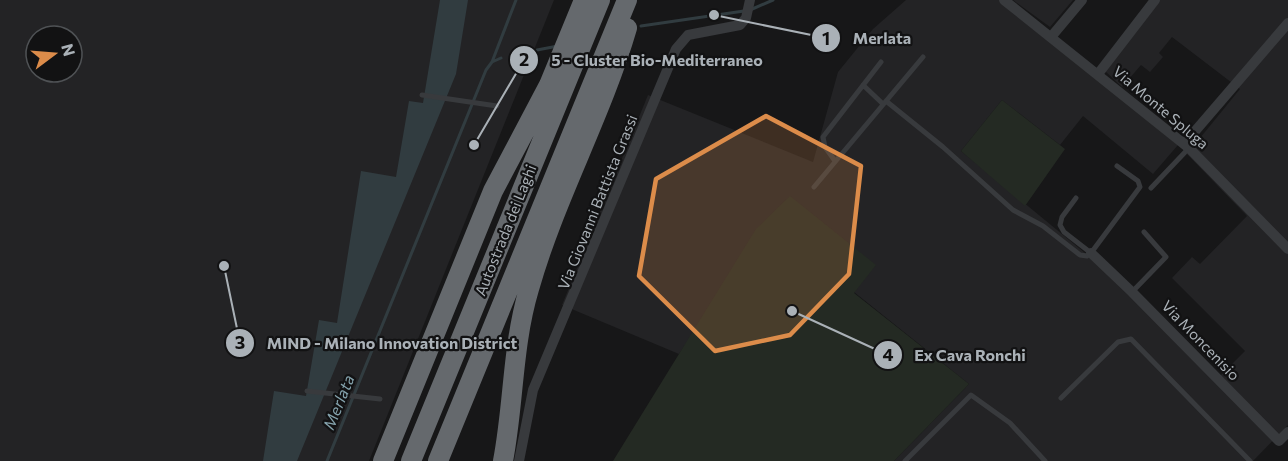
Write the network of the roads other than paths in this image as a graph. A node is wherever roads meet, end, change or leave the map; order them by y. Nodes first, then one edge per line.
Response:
1 (584, 0) edge
2 (600, 0) edge
3 (627, 0) edge
4 (635, 0) edge
5 (750, 0) edge
6 (1004, 0) edge
7 (1082, 0) edge
8 (1155, 0) edge
9 (1288, 23) edge
10 (1051, 38) junction
11 (922, 57) dead end
12 (881, 62) dead end
13 (1098, 74) junction
14 (863, 85) junction
15 (422, 95) dead end
16 (885, 103) junction
17 (497, 106) dead end
18 (1187, 146) junction
19 (835, 161) junction
20 (1118, 166) dead end
21 (814, 187) dead end
22 (1151, 188) dead end
23 (1076, 198) dead end
24 (1144, 232) dead end
25 (1288, 249) edge
26 (1091, 253) junction
27 (1132, 292) junction
28 (307, 391) dead end
29 (1061, 398) dead end
30 (380, 399) dead end
31 (1288, 432) edge
32 (383, 461) edge
33 (411, 461) edge
34 (438, 461) edge
35 (503, 461) edge
36 (519, 461) edge
37 (905, 461) edge
38 (1045, 461) edge
39 (1250, 461) edge

1 - 32 highway
2 - 33 highway, Autostrada dei Laghi
3 - 34 highway, Autostrada dei Laghi
4 - 35 highway
5 - 36 street, Via Giovanni Battista Grassi
6 - 10 street, Via Monte Spluga
7 - 10 street
8 - 13 street
9 - 18 street
10 - 13 street, Via Monte Spluga
11 - 16 lane
12 - 14 lane
13 - 18 street, Via Monte Spluga
14 - 16 lane
14 - 19 lane
15 - 17 lane
16 - 19 lane
16 - 26 lane
18 - 22 lane
18 - 25 street, Via Monte Spluga
19 - 21 lane
20 - 26 lane
23 - 26 lane
24 - 27 lane
26 - 27 street, Via Moncenisio
27 - 31 street, Via Moncenisio
28 - 30 lane
29 - 39 lane
37 - 38 lane

